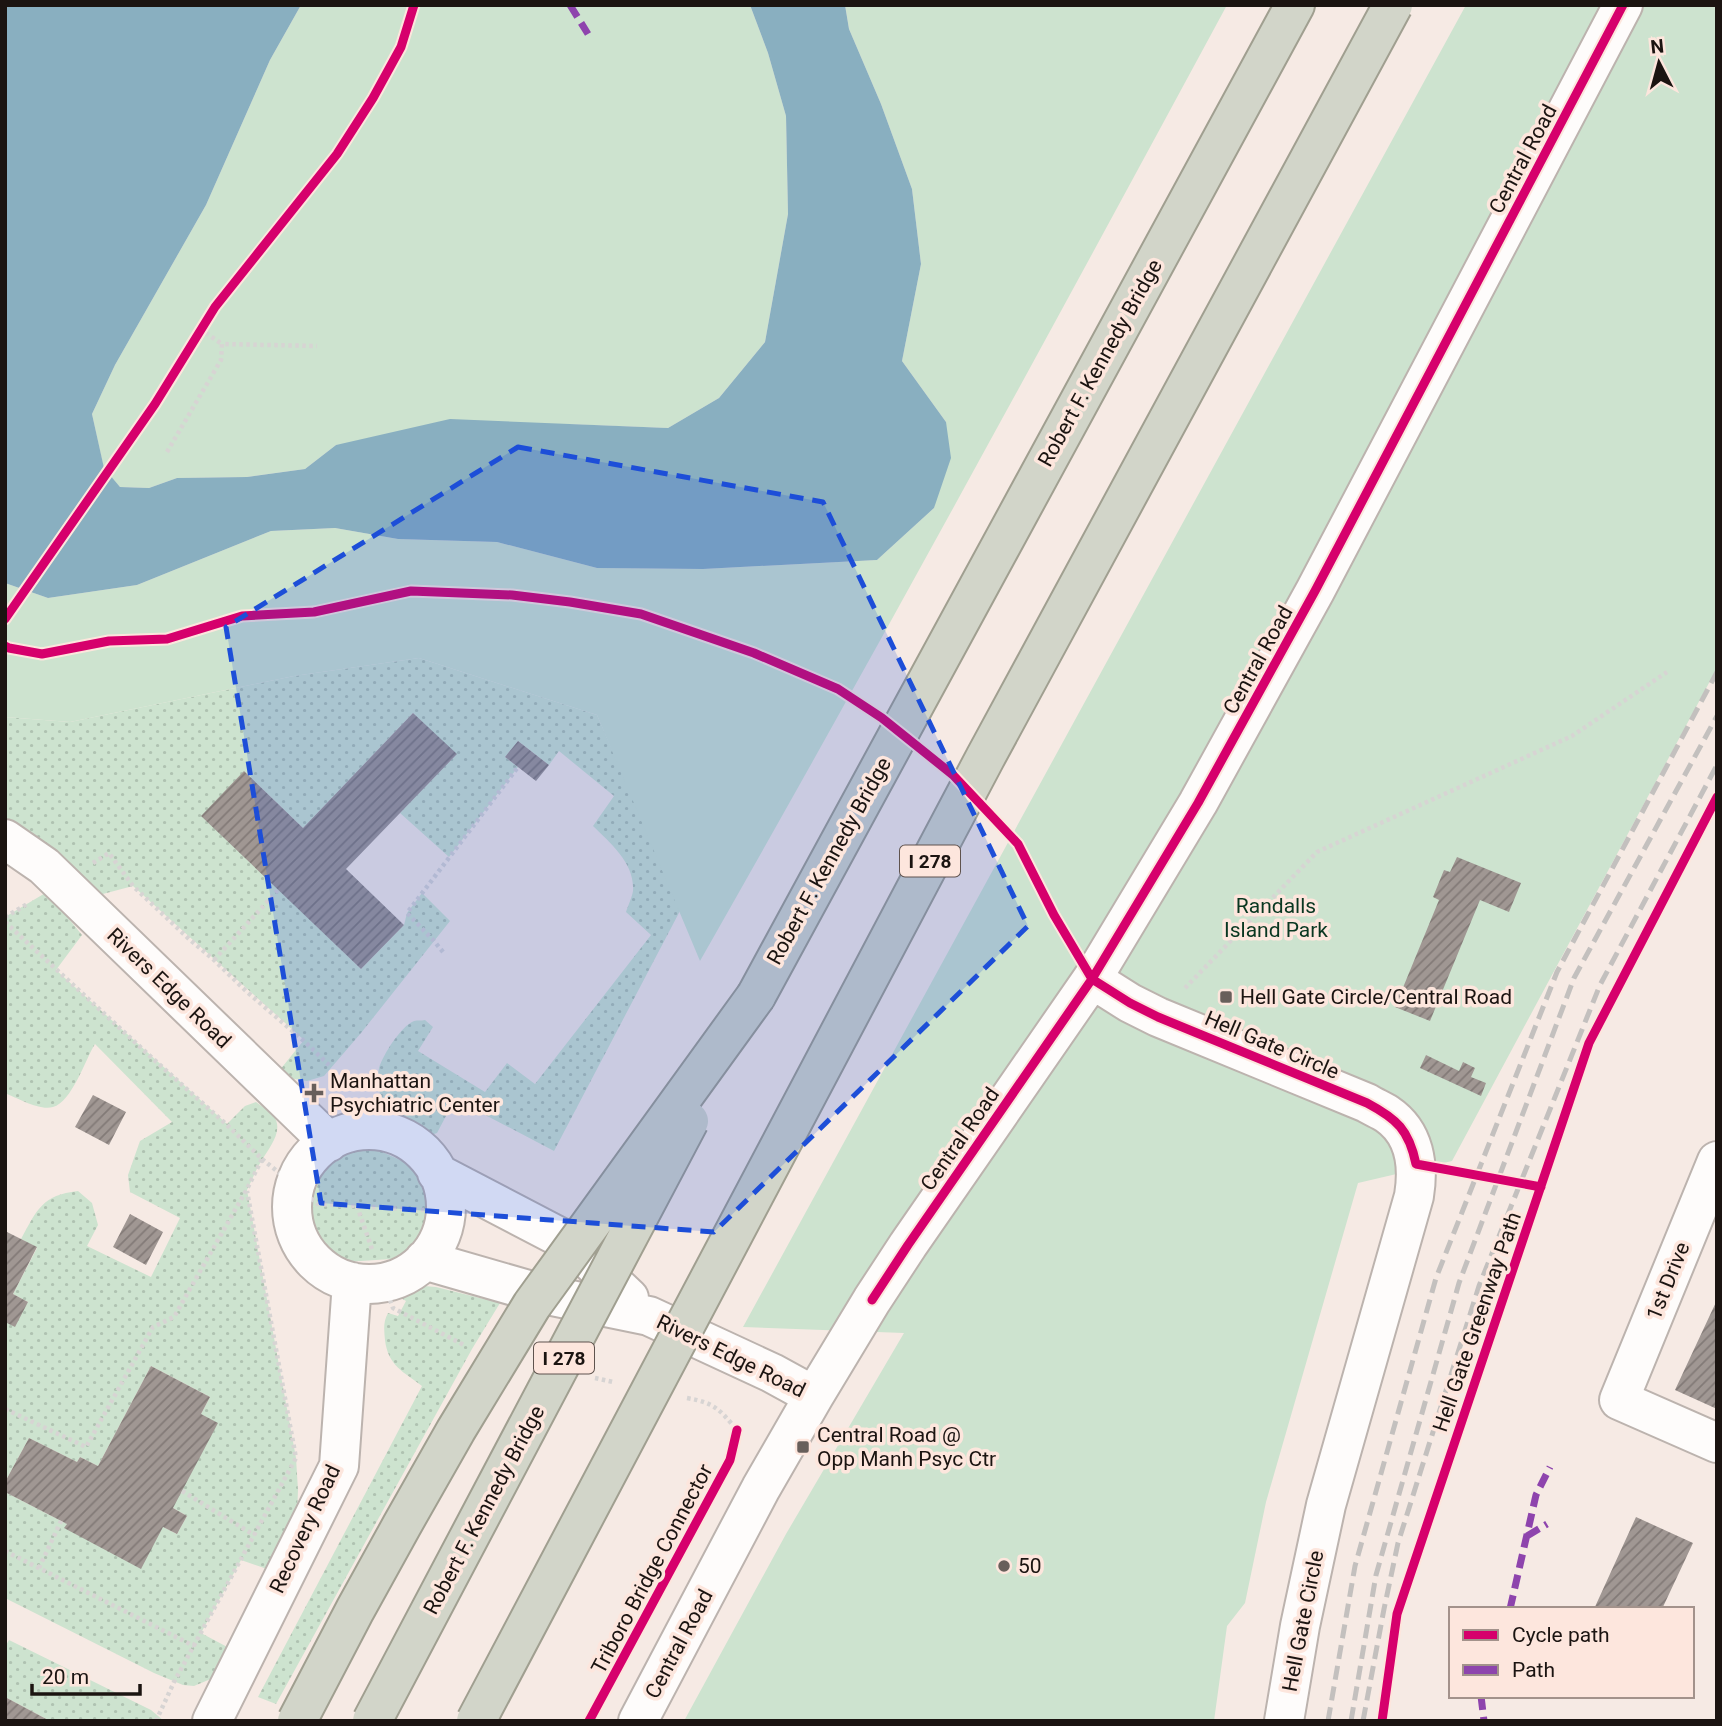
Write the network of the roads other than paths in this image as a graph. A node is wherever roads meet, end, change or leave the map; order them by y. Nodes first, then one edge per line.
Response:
1 (1295, 5) edge
2 (1393, 5) edge
3 (1623, 5) edge
4 (5, 839) edge
5 (1092, 979) junction
6 (756, 996) junction
7 (329, 1142) junction
8 (1717, 1161) edge
9 (437, 1172) junction
10 (424, 1260) junction
11 (352, 1282) junction
12 (649, 1316) junction
13 (814, 1396) junction
14 (1717, 1443) edge
15 (212, 1721) edge
16 (297, 1721) edge
17 (372, 1721) edge
18 (476, 1721) edge
19 (638, 1721) edge
20 (1284, 1721) edge

1 - 6 highway, Robert F. Kennedy Bridge / I 278
2 - 18 highway, I 278, bridge
3 - 5 street, Central Road
4 - 7 street, Rivers Edge Road
5 - 13 street, Central Road
5 - 20 street, Hell Gate Circle
6 - 16 highway, bridge
6 - 17 highway, Robert F. Kennedy Bridge / I 278, bridge
7 - 9 street
7 - 11 street
8 - 14 street, 1st Drive
9 - 10 street
9 - 12 street, Rivers Edge Road
10 - 11 street
10 - 12 street, Rivers Edge Road
11 - 15 street, Recovery Road
12 - 13 street, Rivers Edge Road
13 - 19 street, Central Road

